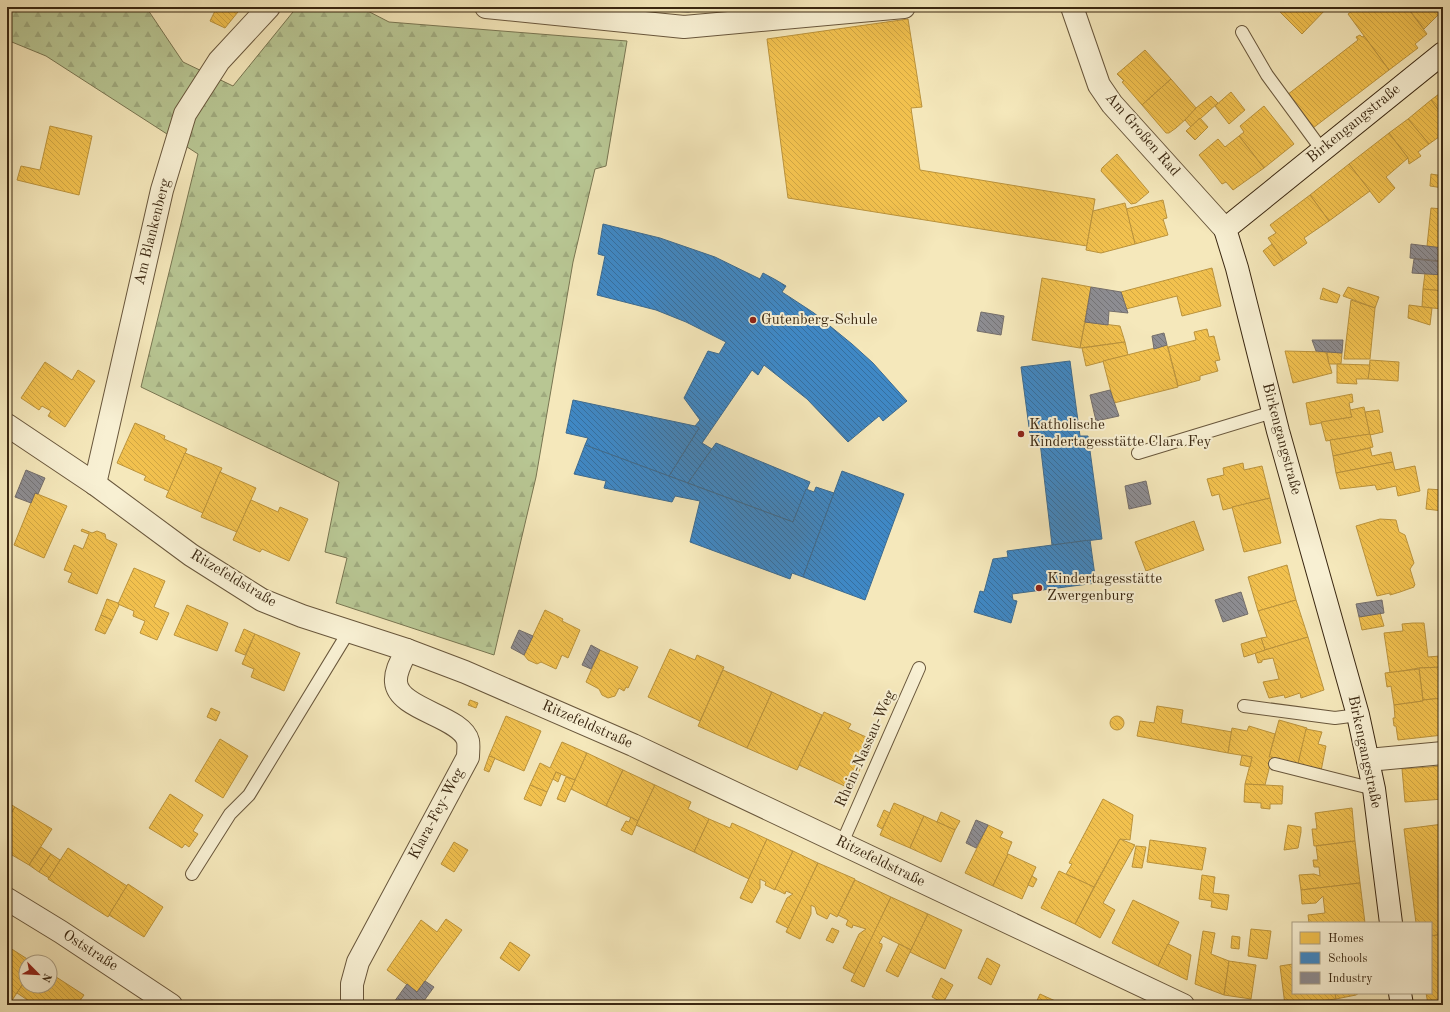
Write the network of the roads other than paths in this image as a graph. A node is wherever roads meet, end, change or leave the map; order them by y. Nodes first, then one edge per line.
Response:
1 (269, 7) edge
2 (486, 7) edge
3 (904, 7) edge
4 (1072, 7) edge
5 (1242, 32) dead end
6 (1443, 53) edge
7 (1322, 150) junction
8 (1225, 229) junction
9 (1273, 412) junction
10 (7, 425) edge
11 (1138, 452) dead end
12 (95, 484) junction
13 (349, 631) junction
14 (407, 650) junction
15 (919, 668) dead end
16 (1244, 706) dead end
17 (1358, 715) junction
18 (1443, 753) edge
19 (1368, 760) junction
20 (1275, 764) dead end
21 (1374, 789) junction
22 (842, 843) junction
23 (192, 874) dead end
24 (7, 898) edge
25 (1391, 922) edge
26 (1400, 994) edge
27 (163, 1002) edge
28 (352, 1005) edge
29 (1182, 1005) edge
30 (1402, 1005) edge

1 - 12 street, Am Blankenberg
2 - 3 street
4 - 8 street, Am Großen Rad
5 - 7 lane
6 - 7 street, Birkengangstraße
7 - 8 street, Birkengangstraße
8 - 9 street, Birkengangstraße
9 - 11 lane
9 - 17 street, Birkengangstraße
10 - 12 street, Ritzefeldstraße
12 - 13 street, Ritzefeldstraße
13 - 14 street, Ritzefeldstraße
13 - 23 lane
14 - 22 street, Ritzefeldstraße
14 - 28 street, Klara-Fey-Weg
15 - 22 lane, Rhein-Nassau-Weg
16 - 17 lane
17 - 19 street, Birkengangstraße
18 - 19 street
19 - 21 street, Birkengangstraße
20 - 21 lane
21 - 25 street, Birkengangstraße
22 - 29 street, Ritzefeldstraße
24 - 27 street, Oststraße
26 - 30 street

